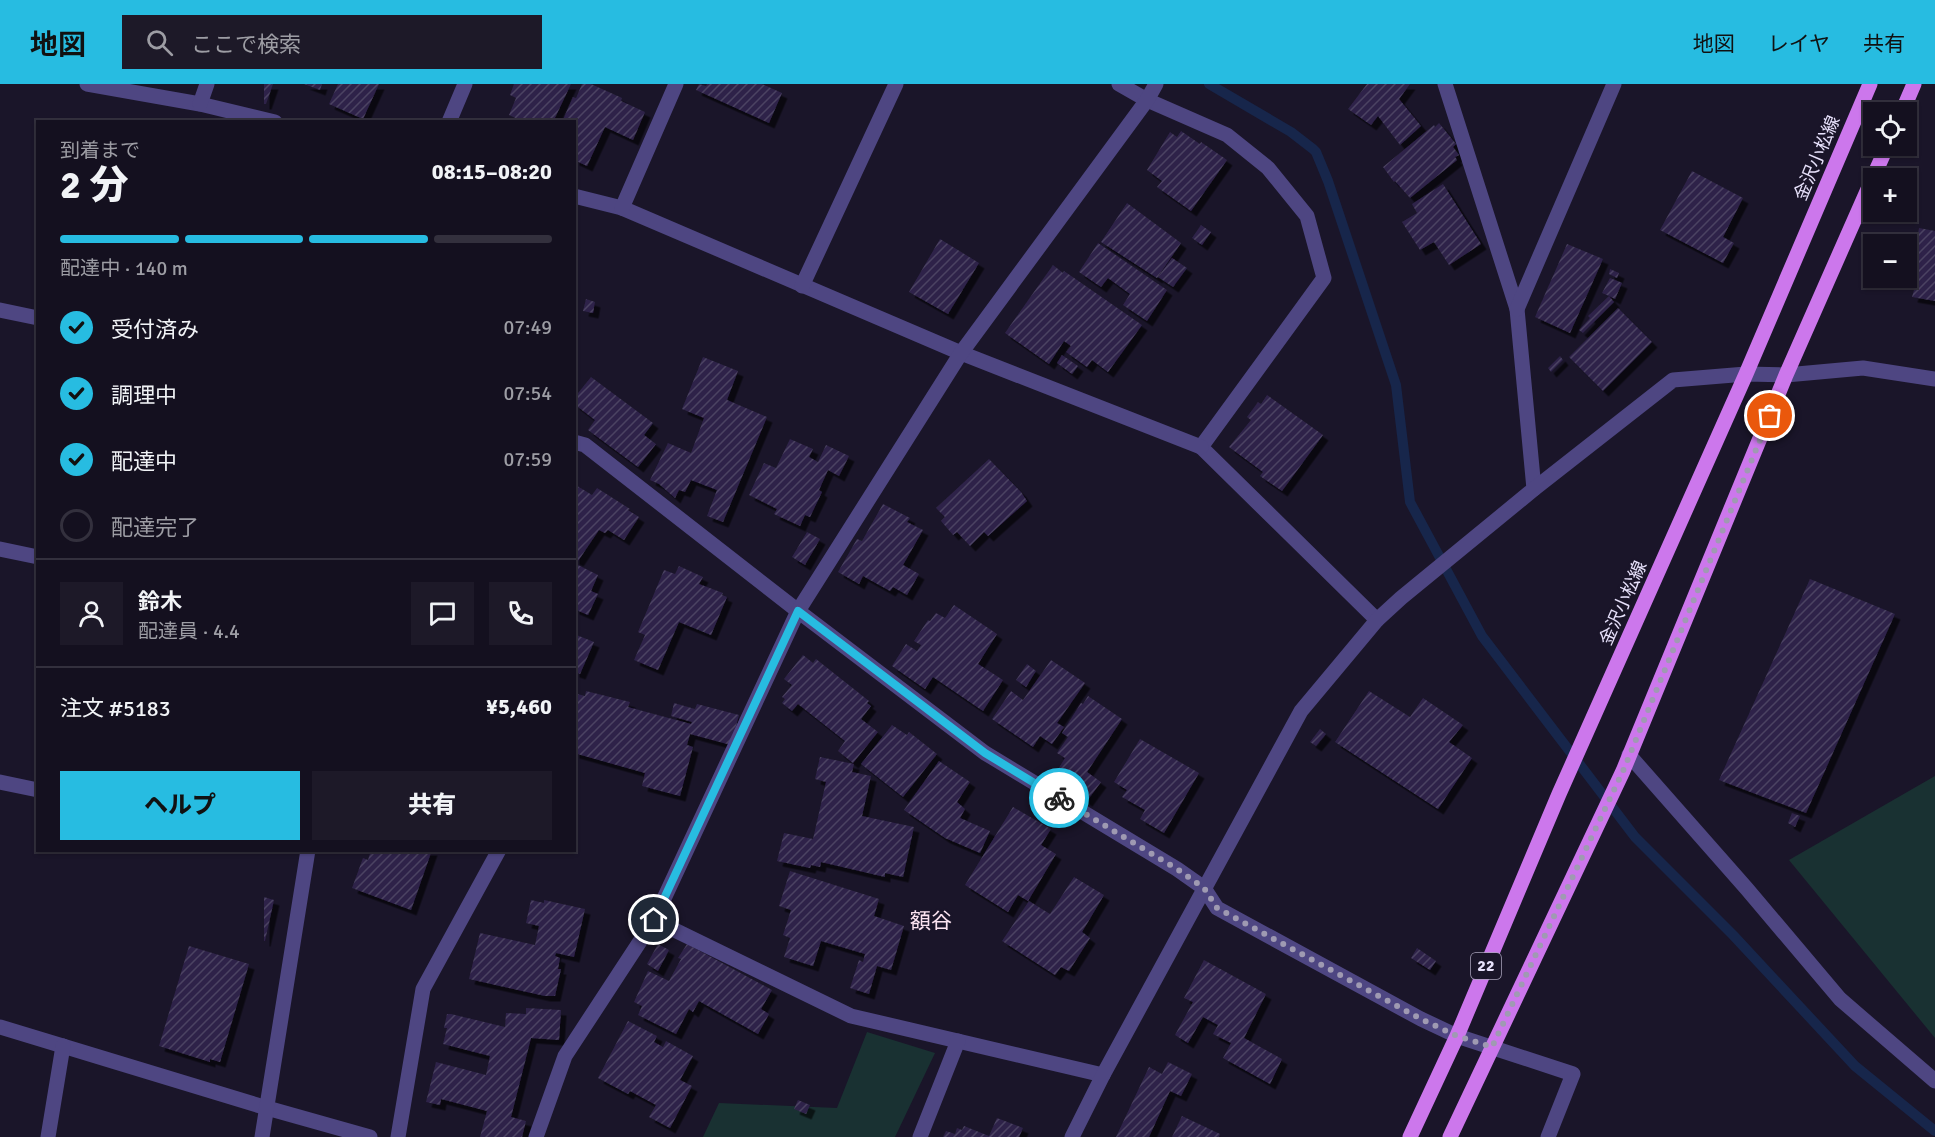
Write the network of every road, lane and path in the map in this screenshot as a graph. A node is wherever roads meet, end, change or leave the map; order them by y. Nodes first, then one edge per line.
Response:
1 (87, 84) edge
2 (207, 84) edge
3 (465, 84) edge
4 (676, 84) edge
5 (896, 84) edge
6 (1119, 84) edge
7 (1156, 84) edge
8 (1445, 84) edge
9 (1614, 84) edge
10 (1870, 84) edge
11 (1914, 84) edge
12 (1147, 100) junction
13 (1906, 102) edge
14 (200, 104) junction
15 (267, 120) edge
16 (450, 120) edge
17 (1883, 156) edge
18 (576, 196) edge
19 (622, 208) junction
20 (802, 286) junction
21 (1516, 309) junction
22 (0, 310) edge
23 (36, 318) edge
24 (961, 353) junction
25 (1746, 374) junction
26 (1786, 375) junction
27 (1935, 378) edge
28 (576, 443) edge
29 (1201, 447) junction
30 (1534, 489) junction
31 (0, 549) edge
32 (36, 557) edge
33 (798, 611) junction
34 (1377, 620) junction
35 (1629, 756) junction
36 (0, 782) edge
37 (36, 790) edge
38 (308, 852) edge
39 (499, 852) edge
40 (1204, 888) junction
41 (654, 920) junction
42 (0, 1027) edge
43 (1457, 1036) junction
44 (958, 1041) junction
45 (63, 1046) junction
46 (1492, 1047) junction
47 (1103, 1075) junction
48 (1935, 1081) edge
49 (267, 1108) junction
50 (48, 1137) edge
51 (262, 1137) edge
52 (370, 1137) edge
53 (398, 1137) edge
54 (536, 1137) edge
55 (920, 1137) edge
56 (1072, 1137) edge
57 (1410, 1137) edge
58 (1450, 1137) edge
59 (1548, 1137) edge

1 - 14 street
2 - 14 street
3 - 16 street
4 - 19 street
5 - 20 street
6 - 12 street
7 - 12 street
8 - 21 street
9 - 21 street
10 - 25 main road, 金沢小松線 / 22
11 - 13 main road
12 - 24 street
12 - 29 street
14 - 15 street
17 - 26 main road, 22
18 - 19 street
19 - 20 street
20 - 24 street
21 - 30 street
22 - 23 street
24 - 29 street
24 - 33 street
25 - 26 street
25 - 30 street
25 - 43 main road, 金沢小松線 / 22
26 - 27 street
26 - 35 main road, 22
28 - 33 street
29 - 34 street
30 - 34 street
31 - 32 street
33 - 40 street
33 - 41 street
34 - 40 street
35 - 46 main road, 22
35 - 48 street
36 - 37 street
38 - 49 street
39 - 53 street
40 - 43 street
40 - 47 street
41 - 44 street
41 - 54 street
42 - 45 street
43 - 46 street
43 - 57 main road, 金沢小松線 / 22
44 - 47 street
44 - 55 street
45 - 49 street
45 - 50 street
46 - 58 main road, 22
46 - 59 street
47 - 56 street
49 - 51 street
49 - 52 street

